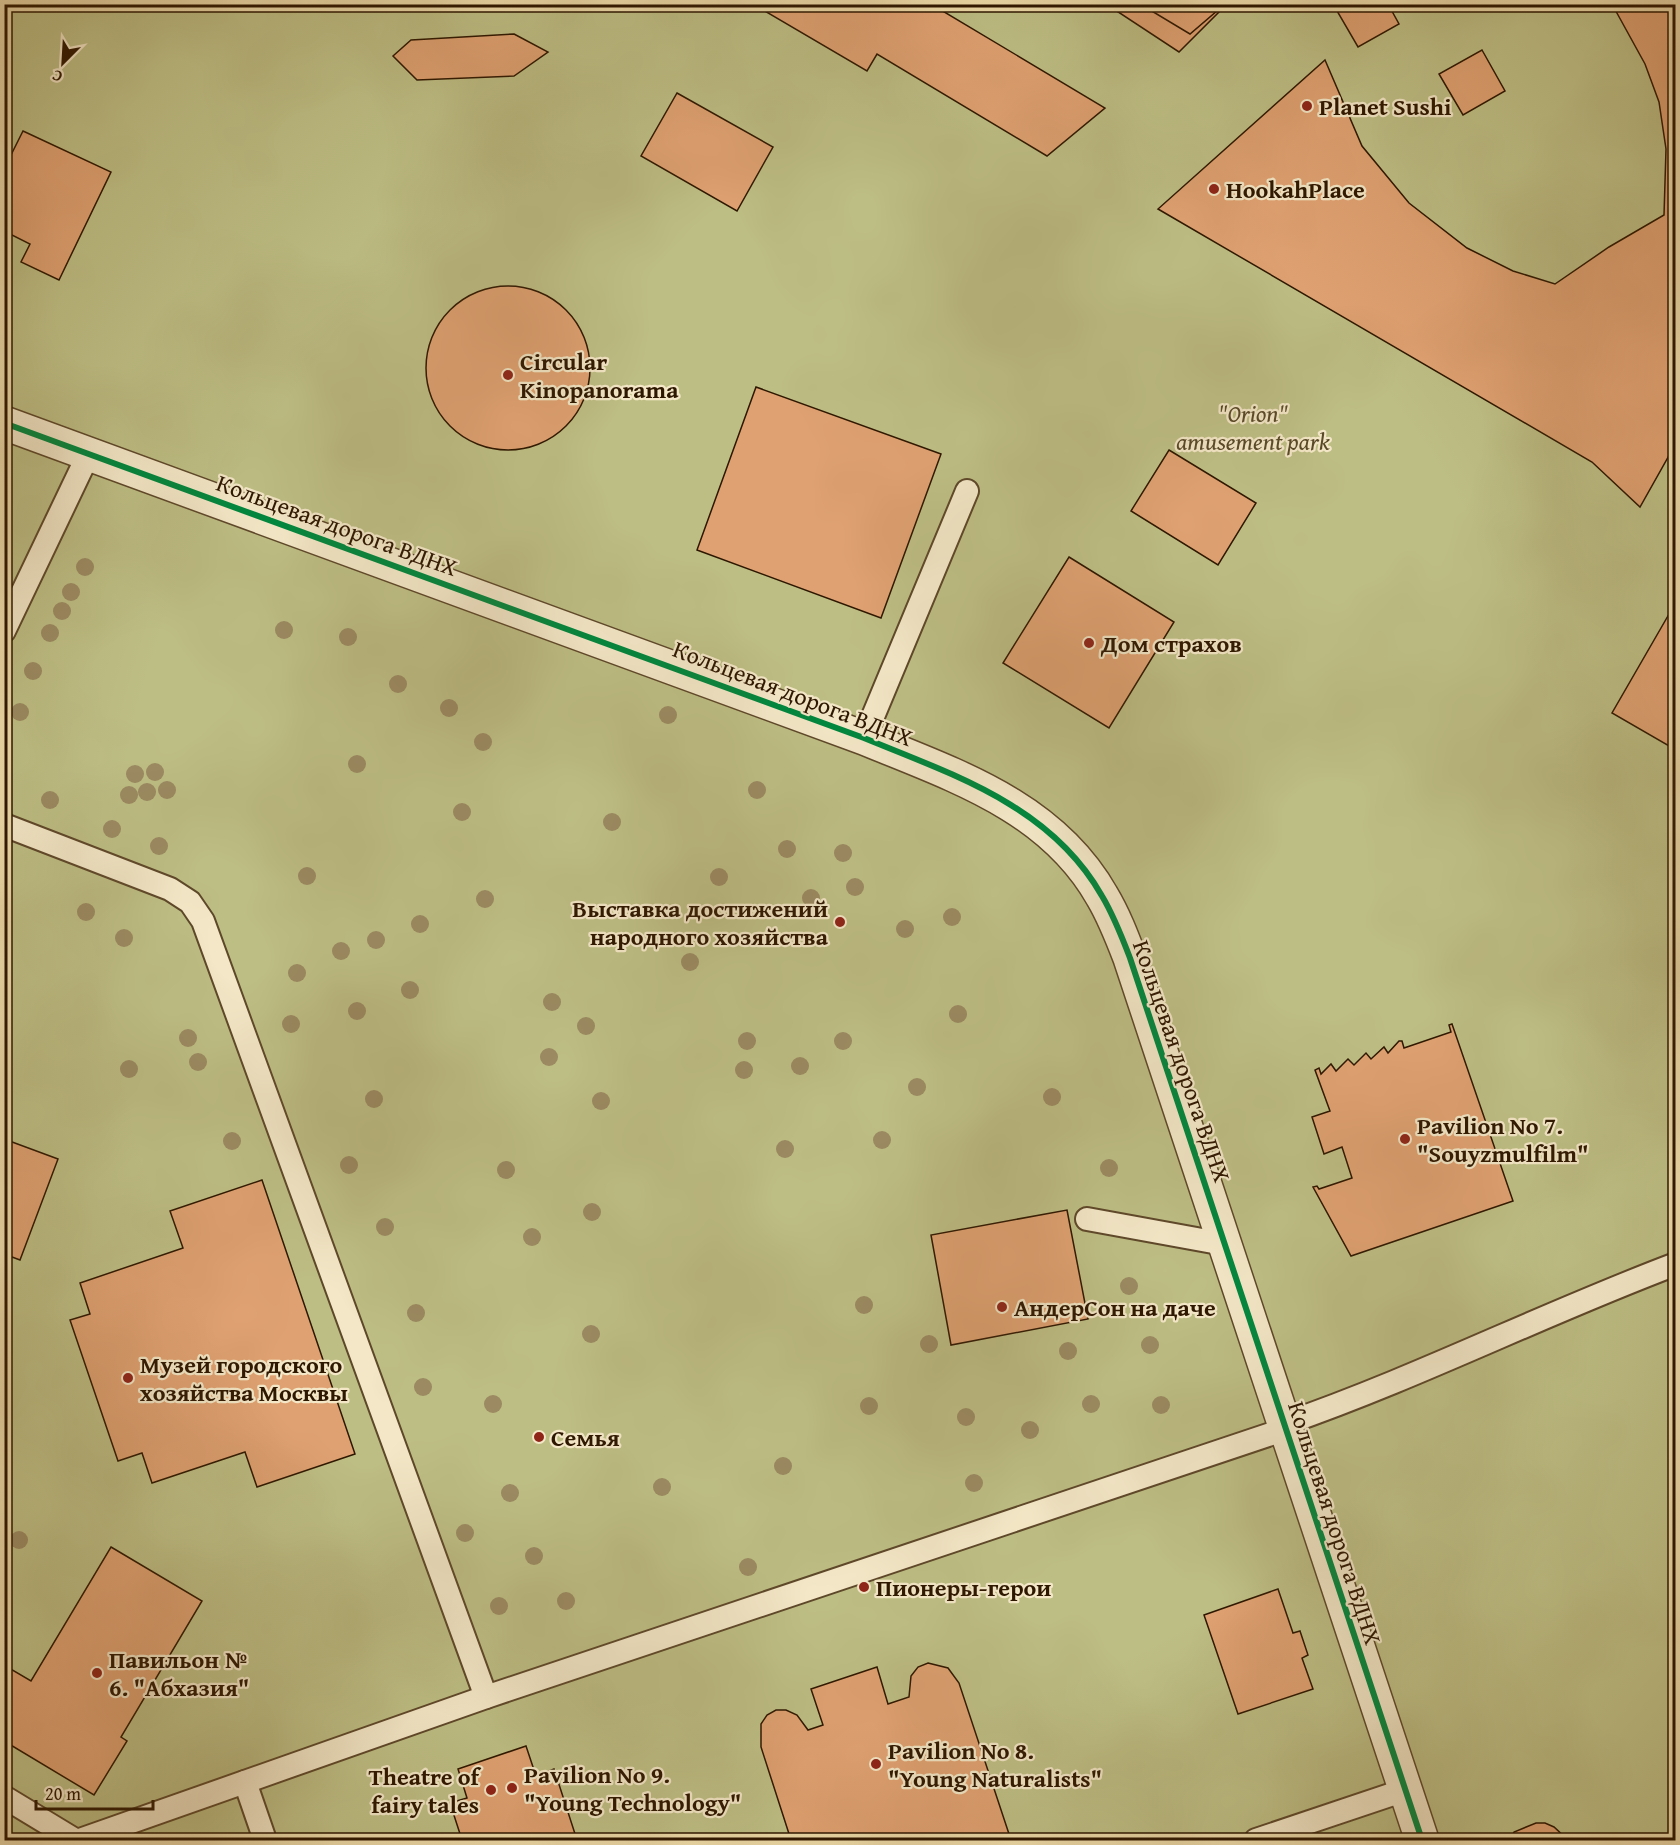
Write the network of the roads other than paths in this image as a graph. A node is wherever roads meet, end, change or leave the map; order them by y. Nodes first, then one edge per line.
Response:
1 (4, 423) edge
2 (89, 453) junction
3 (967, 491) dead end
4 (4, 631) edge
5 (864, 738) junction
6 (4, 825) edge
7 (1087, 1219) dead end
8 (1224, 1244) junction
9 (1676, 1264) edge
10 (1285, 1427) junction
11 (486, 1697) junction
12 (245, 1782) junction
13 (1405, 1790) junction
14 (4, 1797) edge
15 (75, 1840) edge
16 (80, 1840) edge
17 (265, 1840) edge
18 (1257, 1840) edge
19 (1422, 1840) edge

1 - 2 street, Кольцевая дорога ВДНХ
2 - 4 lane
2 - 5 street, Кольцевая дорога ВДНХ
3 - 5 lane
5 - 8 street, Кольцевая дорога ВДНХ
6 - 11 lane
7 - 8 lane
8 - 10 street, Кольцевая дорога ВДНХ
9 - 10 lane
10 - 11 lane
10 - 13 street, Кольцевая дорога ВДНХ
11 - 12 lane
12 - 16 lane
12 - 17 lane
13 - 18 lane
13 - 19 street, Кольцевая дорога ВДНХ
14 - 15 lane

